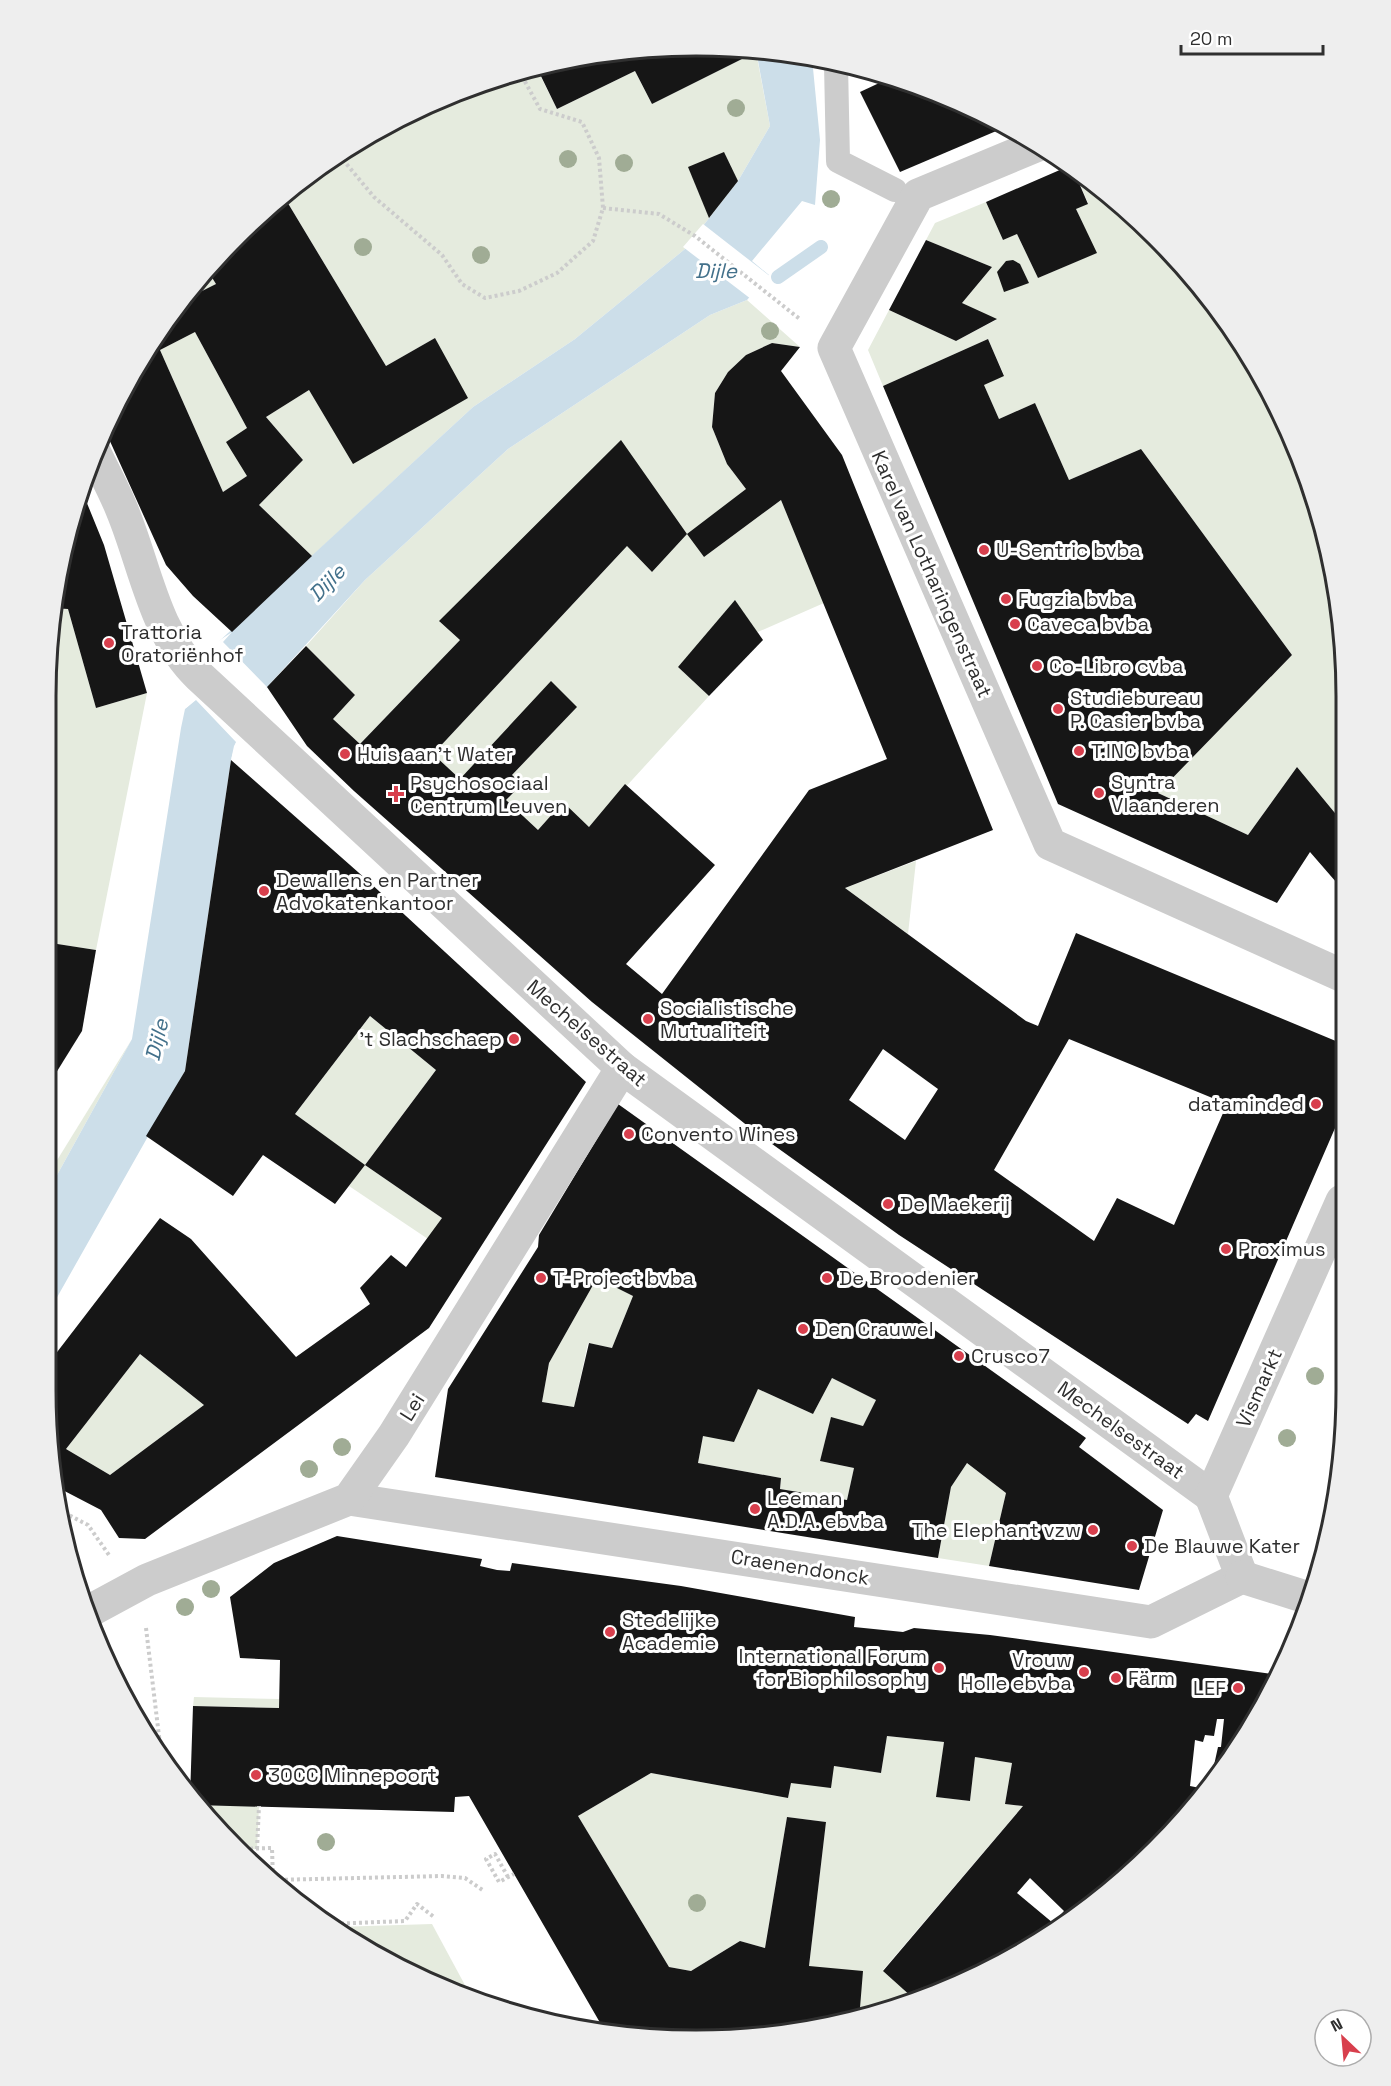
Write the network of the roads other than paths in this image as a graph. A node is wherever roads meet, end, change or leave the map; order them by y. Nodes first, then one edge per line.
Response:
1 (836, 72) edge
2 (1029, 149) edge
3 (895, 190) dead end
4 (100, 463) edge
5 (1336, 973) edge
6 (622, 1068) junction
7 (1336, 1215) edge
8 (1211, 1496) junction
9 (350, 1499) junction
10 (1242, 1577) junction
11 (1302, 1596) edge
12 (94, 1609) edge

1 - 3 lane
2 - 5 street, Karel van Lotharingenstraat
4 - 6 street, Mechelsestraat
6 - 8 street, Mechelsestraat
6 - 9 street, Lei
7 - 8 street, Vismarkt
8 - 10 street
9 - 10 street, Craenendonck
9 - 12 street
10 - 11 street

